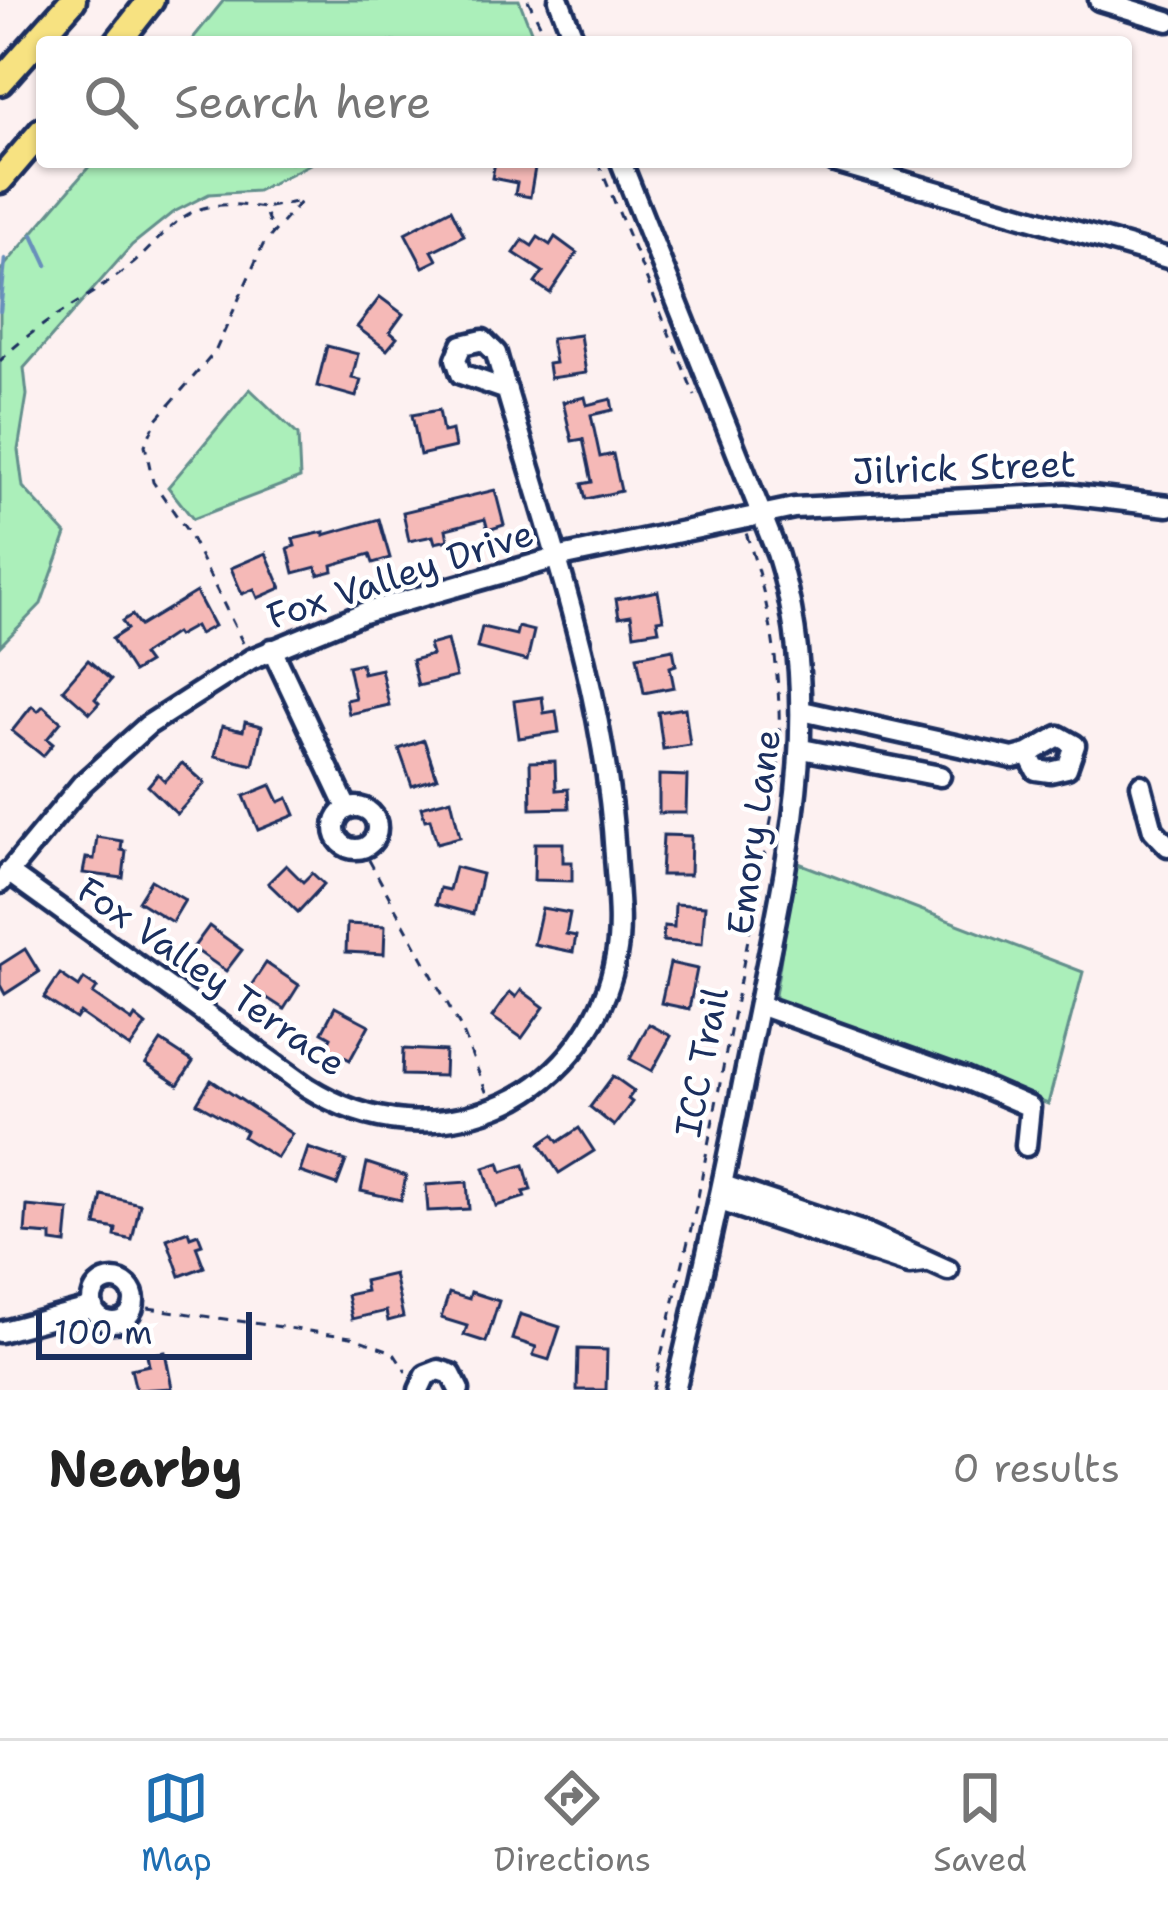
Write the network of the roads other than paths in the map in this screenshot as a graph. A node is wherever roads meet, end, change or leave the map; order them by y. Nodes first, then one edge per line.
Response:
1 (73, 0) edge
2 (151, 0) edge
3 (559, 0) edge
4 (1099, 0) edge
5 (1168, 22) edge
6 (41, 36) edge
7 (123, 36) edge
8 (573, 36) edge
9 (36, 42) edge
10 (0, 82) edge
11 (36, 138) edge
12 (630, 168) edge
13 (857, 168) edge
14 (0, 180) edge
15 (1168, 258) edge
16 (507, 390) dead end
17 (1168, 506) edge
18 (763, 516) junction
19 (556, 558) junction
20 (272, 649) junction
21 (802, 711) junction
22 (802, 749) junction
23 (1028, 754) dead end
24 (940, 776) dead end
25 (1141, 784) dead end
26 (347, 808) dead end
27 (1168, 846) edge
28 (4, 878) edge
29 (759, 1005) junction
30 (1026, 1146) dead end
31 (721, 1193) junction
32 (948, 1270) dead end
33 (93, 1307) dead end
34 (0, 1332) edge
35 (413, 1382) edge
36 (459, 1390) edge
37 (675, 1390) edge

1 - 6 highway
2 - 7 highway
3 - 8 street
4 - 5 street
9 - 10 highway
11 - 14 highway
12 - 18 street, Emory Lane
13 - 15 street
16 - 19 street, Fox Valley Terrace
17 - 18 street, Jilrick Street
18 - 19 street, Fox Valley Drive
18 - 21 street, Emory Lane
19 - 20 street, Fox Valley Drive
19 - 28 street, Fox Valley Terrace
20 - 26 street
20 - 28 street, Fox Valley Drive
21 - 22 street, Emory Lane
21 - 23 street
22 - 24 street
22 - 29 street, Emory Lane
25 - 27 street
29 - 30 street
29 - 31 street, Emory Lane
31 - 32 street
31 - 37 street, Emory Lane
33 - 34 street
35 - 36 street

